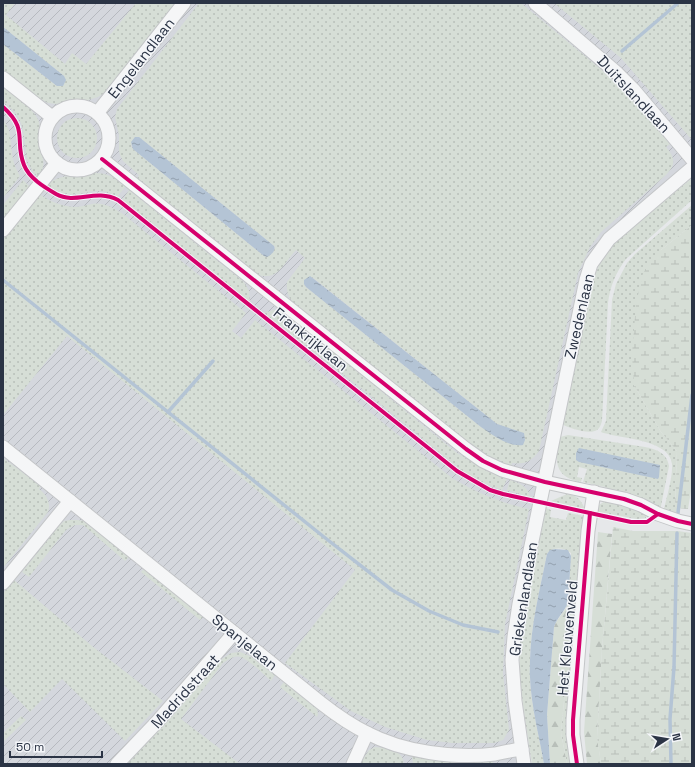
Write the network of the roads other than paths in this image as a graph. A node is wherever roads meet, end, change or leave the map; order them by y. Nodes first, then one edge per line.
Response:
1 (184, 3) edge
2 (535, 3) edge
3 (3, 78) edge
4 (98, 112) junction
5 (52, 117) junction
6 (102, 159) junction
7 (692, 159) edge
8 (57, 163) junction
9 (692, 168) edge
10 (3, 230) edge
11 (3, 447) edge
12 (545, 482) junction
13 (594, 492) junction
14 (70, 501) junction
15 (692, 524) edge
16 (3, 583) edge
17 (234, 633) junction
18 (367, 733) junction
19 (522, 749) junction
20 (117, 764) edge
21 (353, 764) edge
22 (524, 764) edge
23 (577, 764) edge

1 - 4 street, Engelandlaan
2 - 7 street, Duitslandlaan
3 - 5 street
4 - 5 street
4 - 6 street
5 - 8 street
6 - 8 street
6 - 12 street, Frankrijklaan
8 - 10 street
9 - 12 street, Zwedenlaan
11 - 14 street, Spanjelaan
12 - 13 street, Frankrijklaan
12 - 19 street, Griekenlandlaan
13 - 15 street, Frankrijklaan
13 - 23 street, Het Kleuvenveld
14 - 16 street
14 - 17 street, Spanjelaan
17 - 18 street, Spanjelaan
17 - 20 street, Madridstraat
18 - 19 street, Spanjelaan
18 - 21 street
19 - 22 street, Griekenlandlaan

